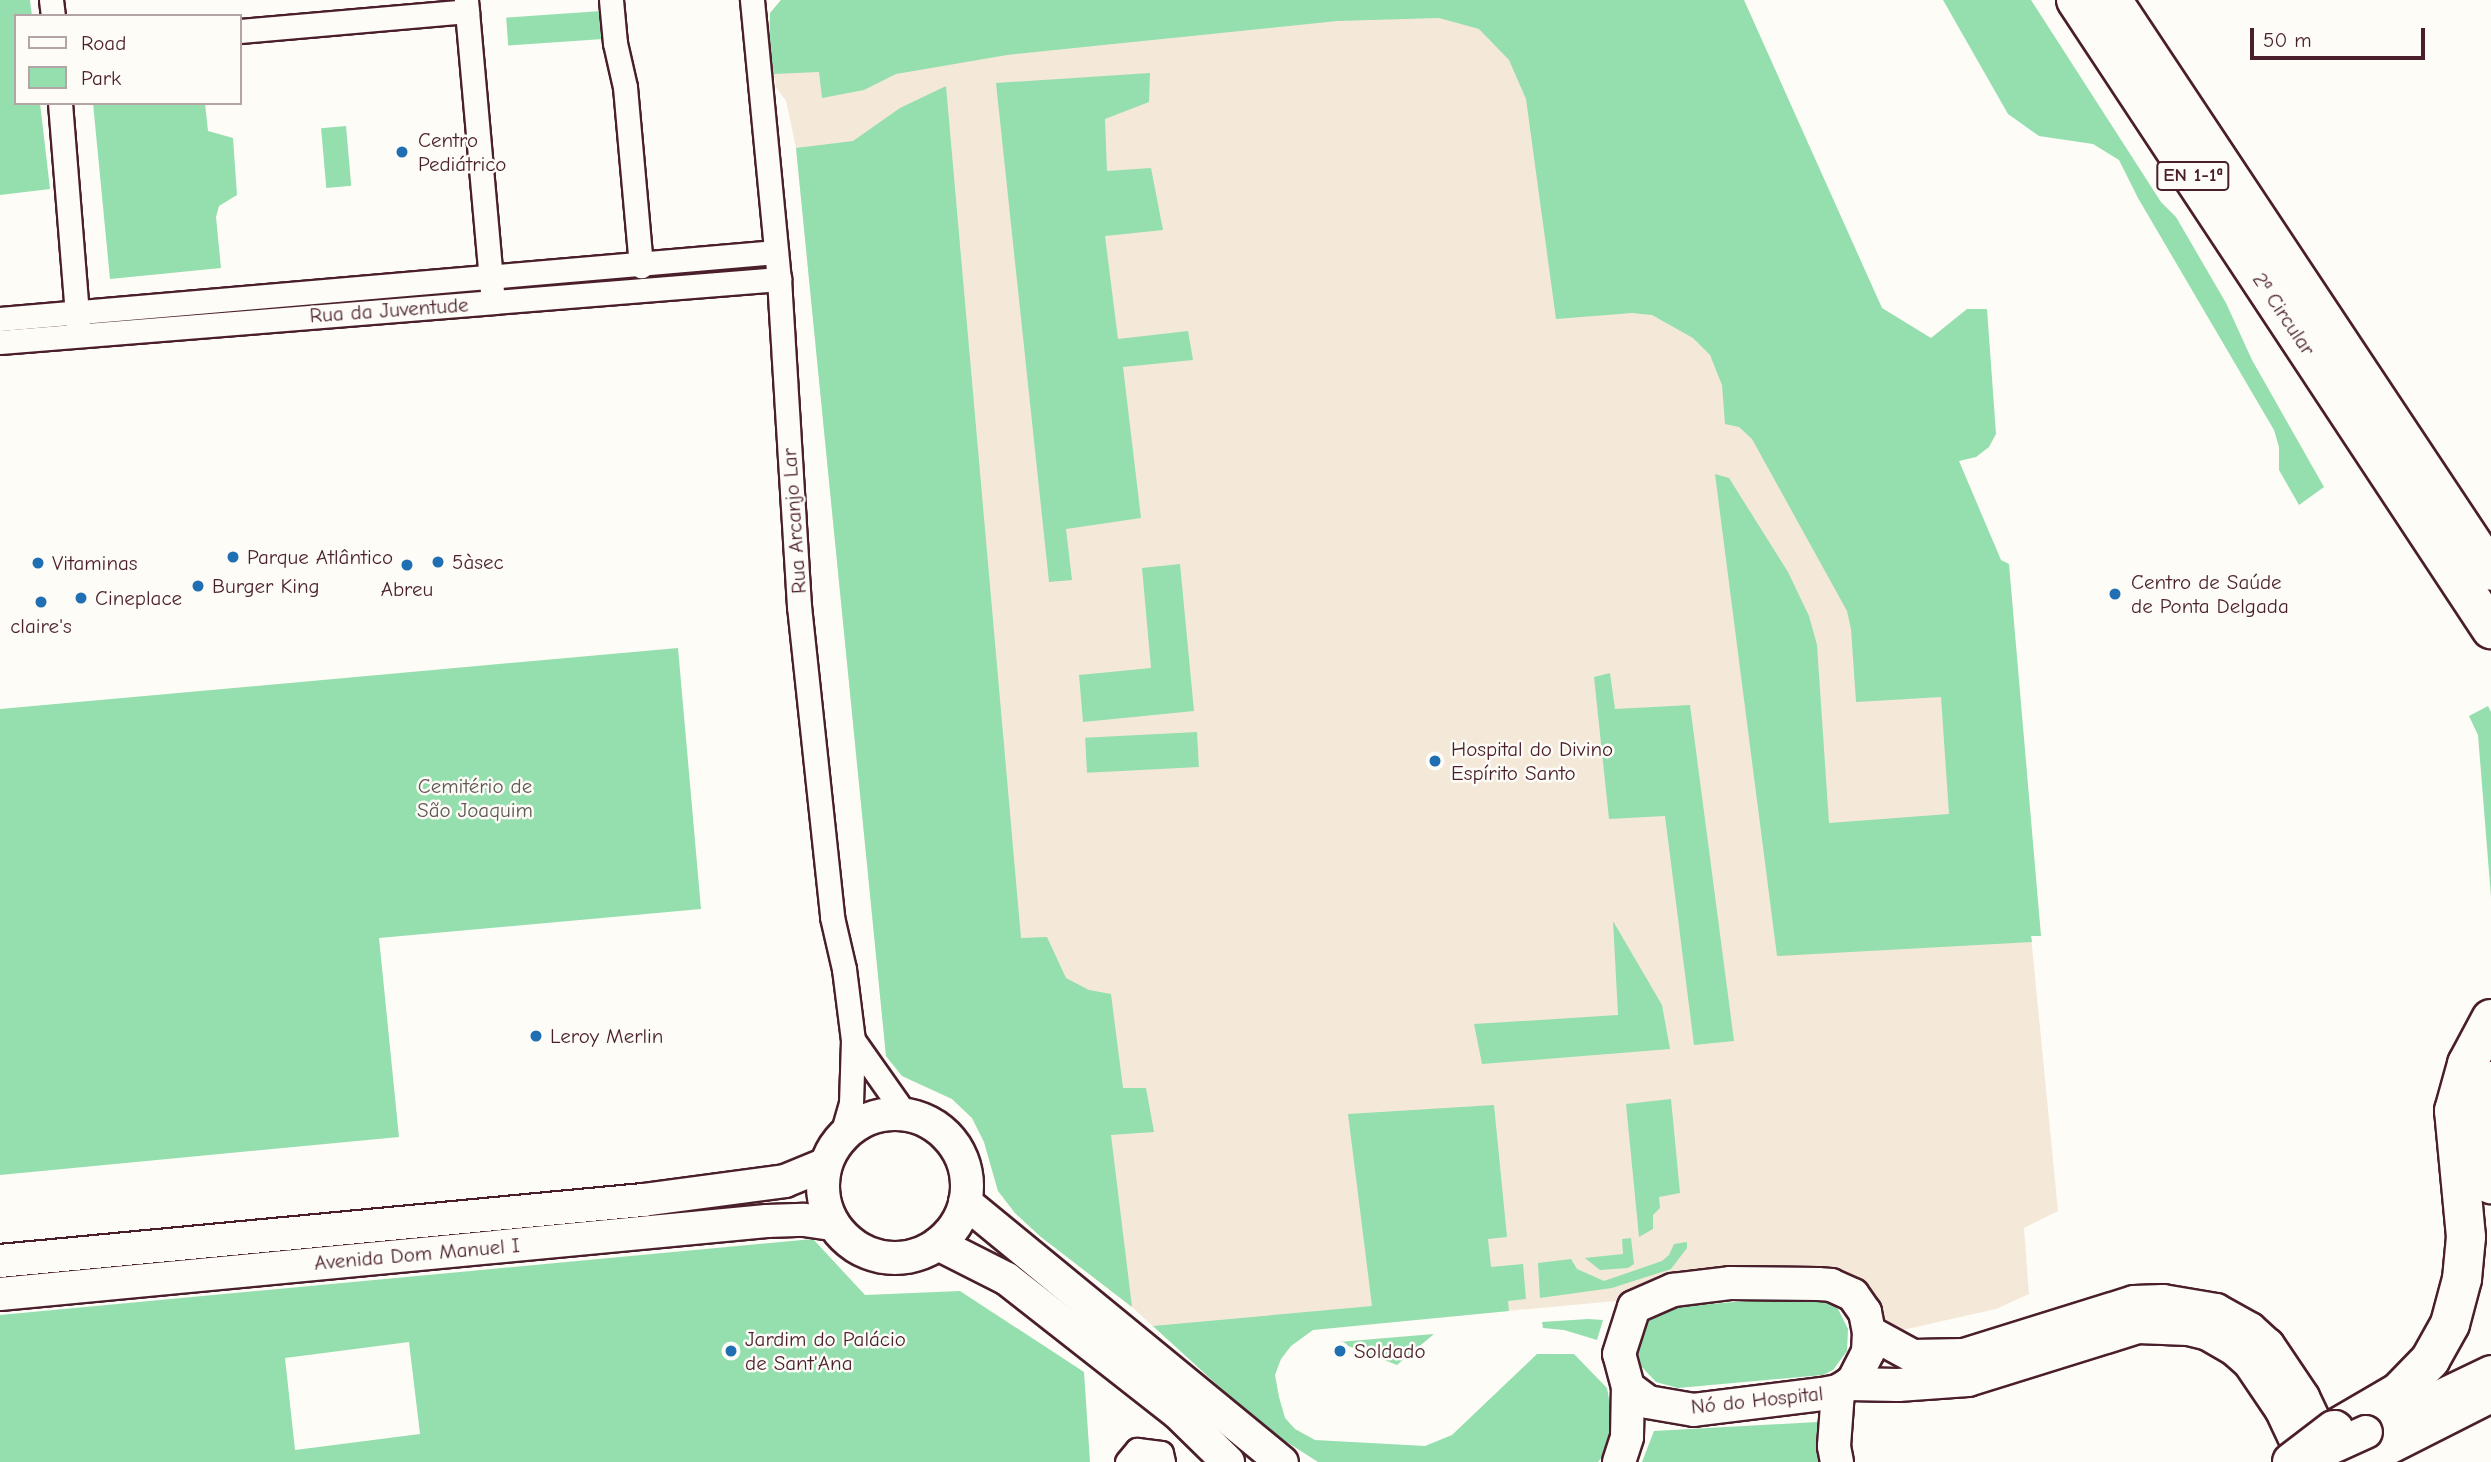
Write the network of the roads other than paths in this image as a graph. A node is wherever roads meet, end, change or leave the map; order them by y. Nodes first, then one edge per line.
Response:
1 (611, 0) edge
2 (752, 0) edge
3 (2076, 0) edge
4 (2112, 0) edge
5 (466, 6) edge
6 (242, 32) edge
7 (60, 105) edge
8 (776, 252) junction
9 (641, 266) junction
10 (491, 278) junction
11 (779, 279) junction
12 (493, 303) junction
13 (77, 311) junction
14 (0, 319) edge
15 (79, 335) junction
16 (0, 342) edge
17 (2491, 571) edge
18 (2491, 629) edge
19 (2491, 1019) edge
20 (853, 1040) junction
21 (2491, 1081) edge
22 (906, 1115) junction
23 (834, 1151) junction
24 (2491, 1184) edge
25 (965, 1202) junction
26 (833, 1224) junction
27 (938, 1244) junction
28 (0, 1261) edge
29 (0, 1294) edge
30 (1869, 1332) junction
31 (2491, 1372) edge
32 (1628, 1387) junction
33 (1844, 1387) junction
34 (2491, 1396) edge
35 (2354, 1448) edge
36 (1127, 1462) edge
37 (1163, 1462) edge
38 (1228, 1462) edge
39 (1282, 1462) edge
40 (1619, 1462) edge
41 (1837, 1462) edge
42 (2292, 1462) edge
43 (2300, 1462) edge
44 (2306, 1462) edge

1 - 9 street
2 - 8 street, Rua Arcanjo Lar
3 - 18 highway, 2ª Circular / EN 1-1ª
4 - 17 highway, 2ª Circular / EN 1-1ª
5 - 6 street
5 - 10 street
7 - 13 street
8 - 9 street, Rua da Juventude
8 - 11 street, Rua Arcanjo Lar
9 - 10 street, Rua da Juventude
10 - 12 street
10 - 13 street, Rua da Juventude
11 - 12 street, Rua da Juventude
11 - 20 street, Rua Arcanjo Lar
12 - 15 street, Rua da Juventude
13 - 14 street, Rua da Juventude
13 - 15 street
15 - 16 street, Rua da Juventude
19 - 35 highway
20 - 22 street
20 - 23 street, Rua Arcanjo Lar
21 - 24 highway
22 - 23 main road
22 - 25 main road
23 - 26 main road
23 - 28 main road, Avenida Dom Manuel I
25 - 27 main road
25 - 39 main road
26 - 27 main road
26 - 29 main road, Avenida Dom Manuel I
27 - 38 main road
30 - 32 main road
30 - 33 main road, Nó do Hospital
30 - 35 main road
31 - 35 main road
32 - 33 main road, Nó do Hospital
32 - 40 main road
33 - 41 main road
33 - 44 main road
34 - 35 main road
35 - 42 highway, bridge
35 - 43 main road, bridge
36 - 37 street

